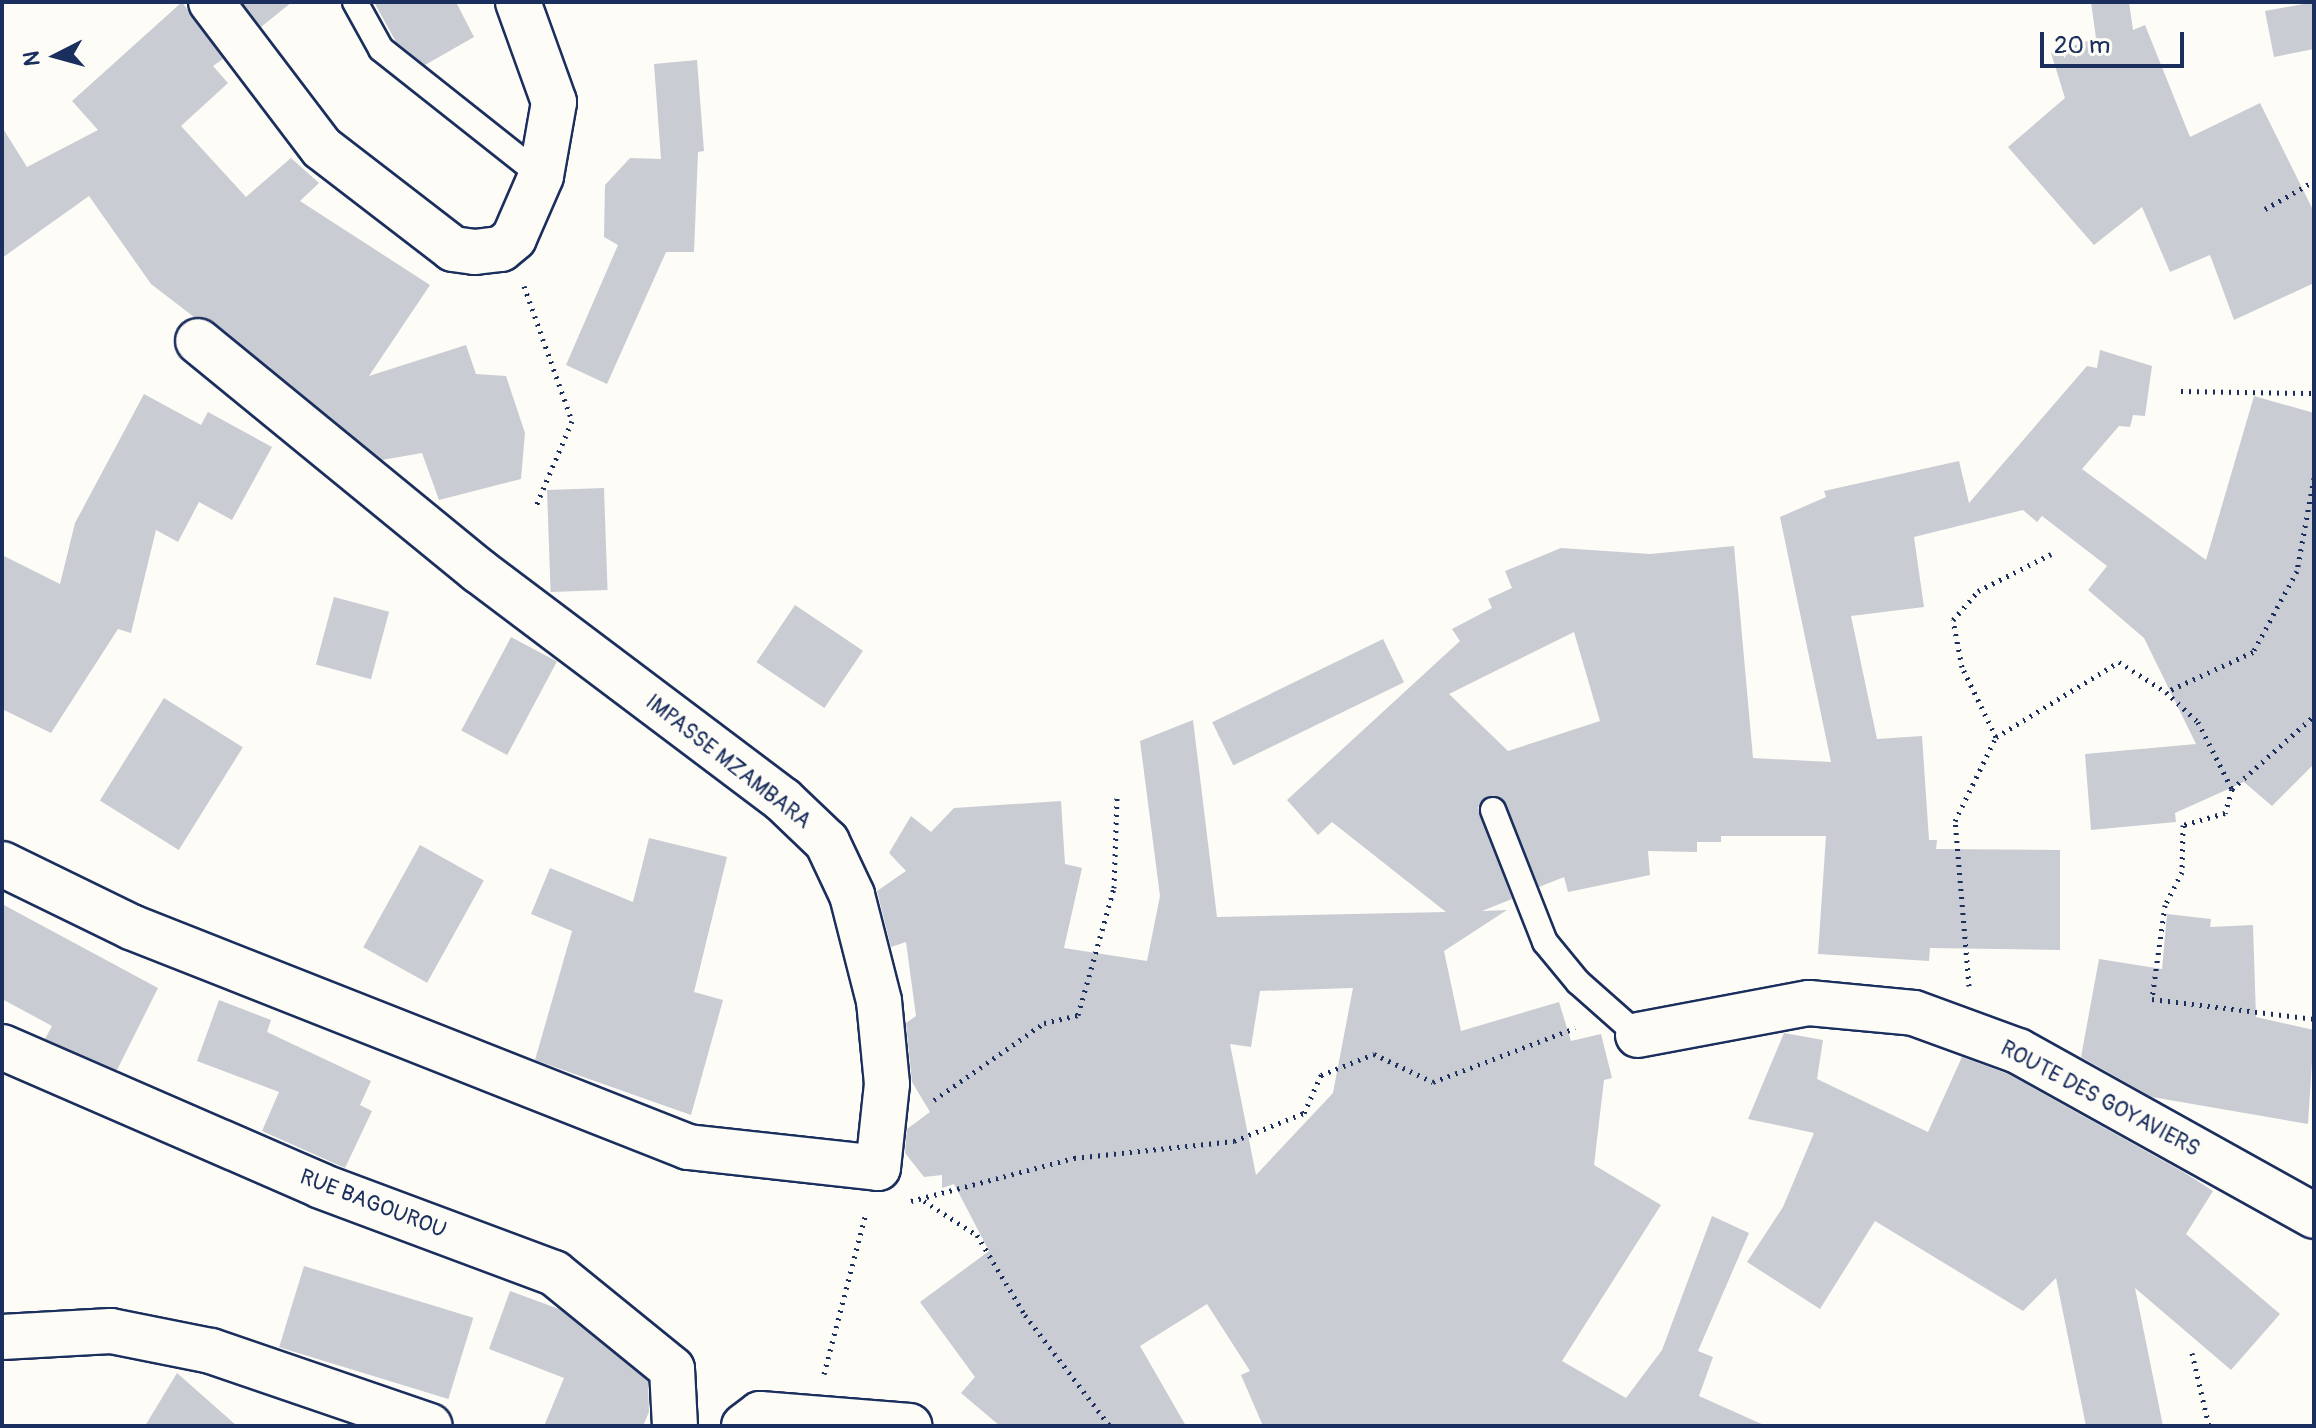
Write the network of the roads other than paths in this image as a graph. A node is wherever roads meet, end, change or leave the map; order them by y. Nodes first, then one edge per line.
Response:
1 (211, 2) edge
2 (355, 2) edge
3 (518, 2) edge
4 (541, 176) junction
5 (198, 341) dead end
6 (1493, 810) dead end
7 (2, 864) edge
8 (1626, 1024) joint
9 (2, 1047) edge
10 (2314, 1216) edge
11 (2, 1337) edge
12 (430, 1426) edge
13 (675, 1426) edge
14 (744, 1426) edge
15 (910, 1426) edge

1 - 4 street
2 - 4 lane
3 - 4 street
5 - 7 street, IMPASSE MZAMBARA
6 - 8 lane
8 - 10 street, ROUTE DES GOYAVIERS
9 - 13 street, RUE BAGOUROU
11 - 12 street
14 - 15 street

